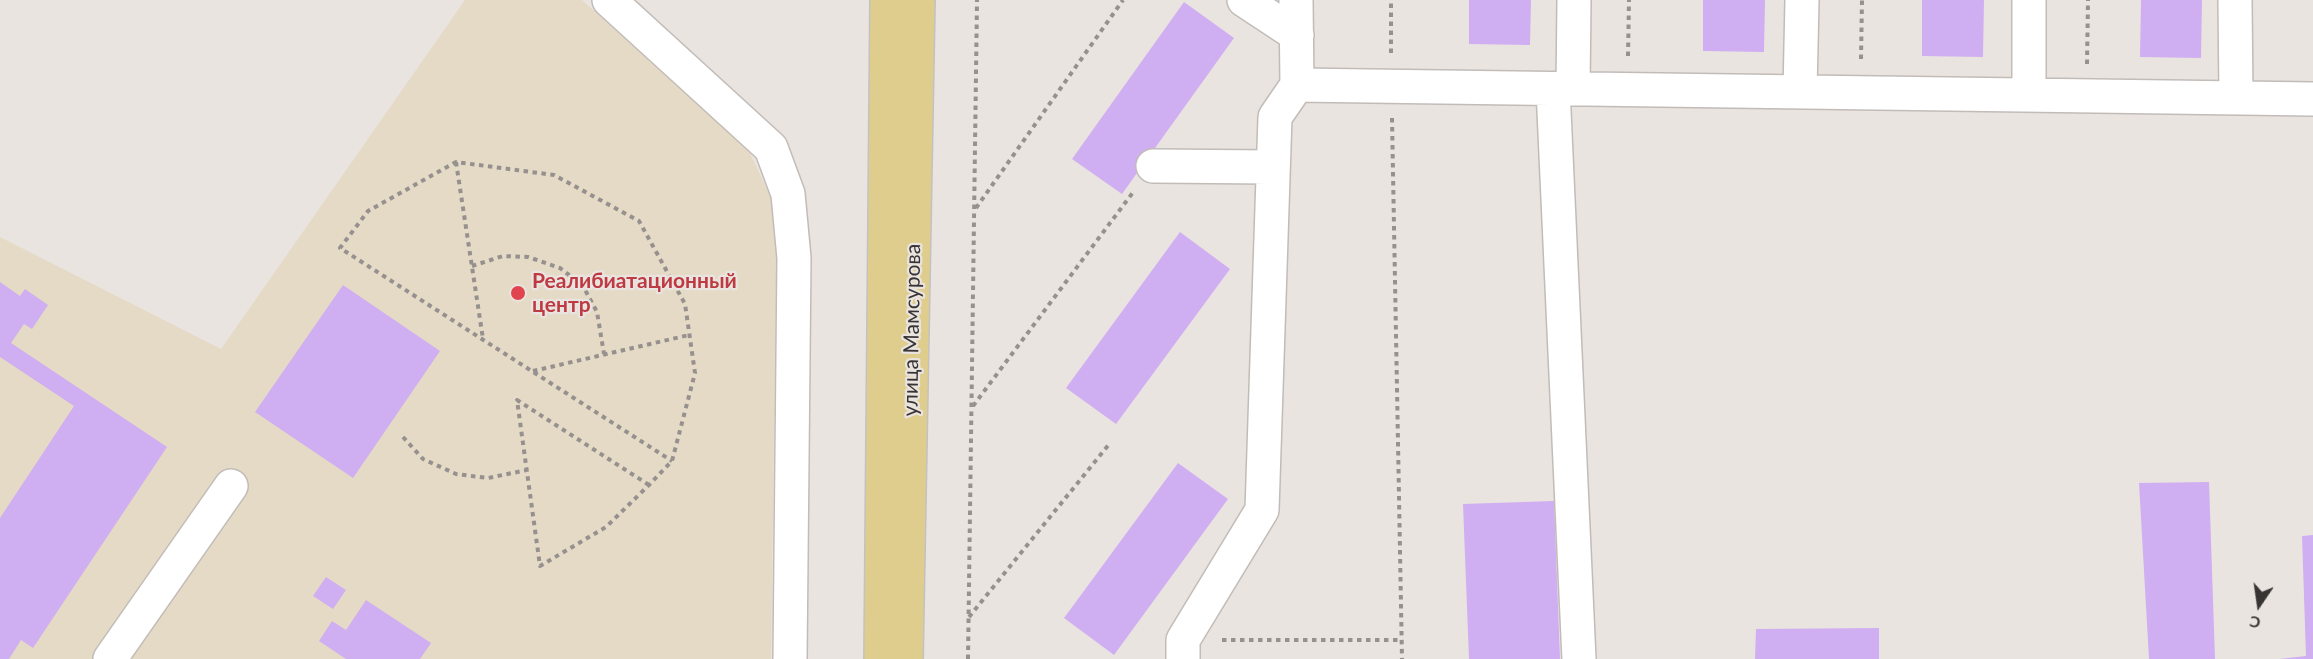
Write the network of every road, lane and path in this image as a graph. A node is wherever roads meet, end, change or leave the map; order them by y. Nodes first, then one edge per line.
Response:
1 (609, 0) edge
2 (887, 0) edge
3 (918, 0) edge
4 (977, 0) edge
5 (1123, 0) edge
6 (1244, 0) edge
7 (1296, 0) edge
8 (1391, 0) edge
9 (1574, 0) edge
10 (1629, 0) edge
11 (1802, 0) edge
12 (1862, 0) edge
13 (2029, 0) edge
14 (2088, 0) edge
15 (2235, 0) edge
16 (1297, 35) junction
17 (1628, 57) dead end
18 (1861, 62) dead end
19 (2087, 65) dead end
20 (1297, 85) junction
21 (1391, 87) junction
22 (1563, 89) junction
23 (1800, 92) junction
24 (2029, 95) junction
25 (2236, 98) junction
26 (2313, 99) edge
27 (456, 162) junction
28 (1153, 166) joint
29 (1272, 167) junction
30 (976, 209) junction
31 (472, 266) junction
32 (689, 334) junction
33 (483, 339) junction
34 (604, 354) junction
35 (532, 371) junction
36 (972, 407) junction
37 (404, 437) dead end
38 (1110, 443) dead end
39 (672, 461) junction
40 (527, 470) junction
41 (649, 485) junction
42 (231, 486) dead end
43 (968, 618) junction
44 (1401, 640) junction
45 (1183, 649) edge
46 (110, 659) edge
47 (790, 659) edge
48 (880, 659) edge
49 (906, 659) edge
50 (968, 659) edge
51 (1402, 659) edge
52 (1579, 659) edge

1 - 47 lane
2 - 48 main road, улица Мамсурова
3 - 49 main road, улица Мамсурова
4 - 30 path
5 - 30 path
6 - 16 lane
7 - 16 lane
8 - 21 path
9 - 22 lane
10 - 17 path
11 - 23 lane
12 - 18 path
13 - 24 lane
14 - 19 path
15 - 25 lane
16 - 20 lane
20 - 21 lane
20 - 29 lane
21 - 22 lane
21 - 44 path
22 - 23 lane
22 - 52 lane
23 - 24 lane
24 - 25 lane
25 - 26 lane
27 - 31 path
27 - 32 path
27 - 33 path
28 - 29 lane
28 - 36 path
29 - 45 lane
30 - 36 path
31 - 33 path
31 - 34 path
32 - 34 path
32 - 39 path
33 - 35 path
34 - 35 path
35 - 39 path
36 - 43 path
37 - 40 path
38 - 43 path
39 - 41 path
40 - 41 path
40 - 41 path
42 - 46 lane
43 - 50 path
44 - 45 path
44 - 51 path

